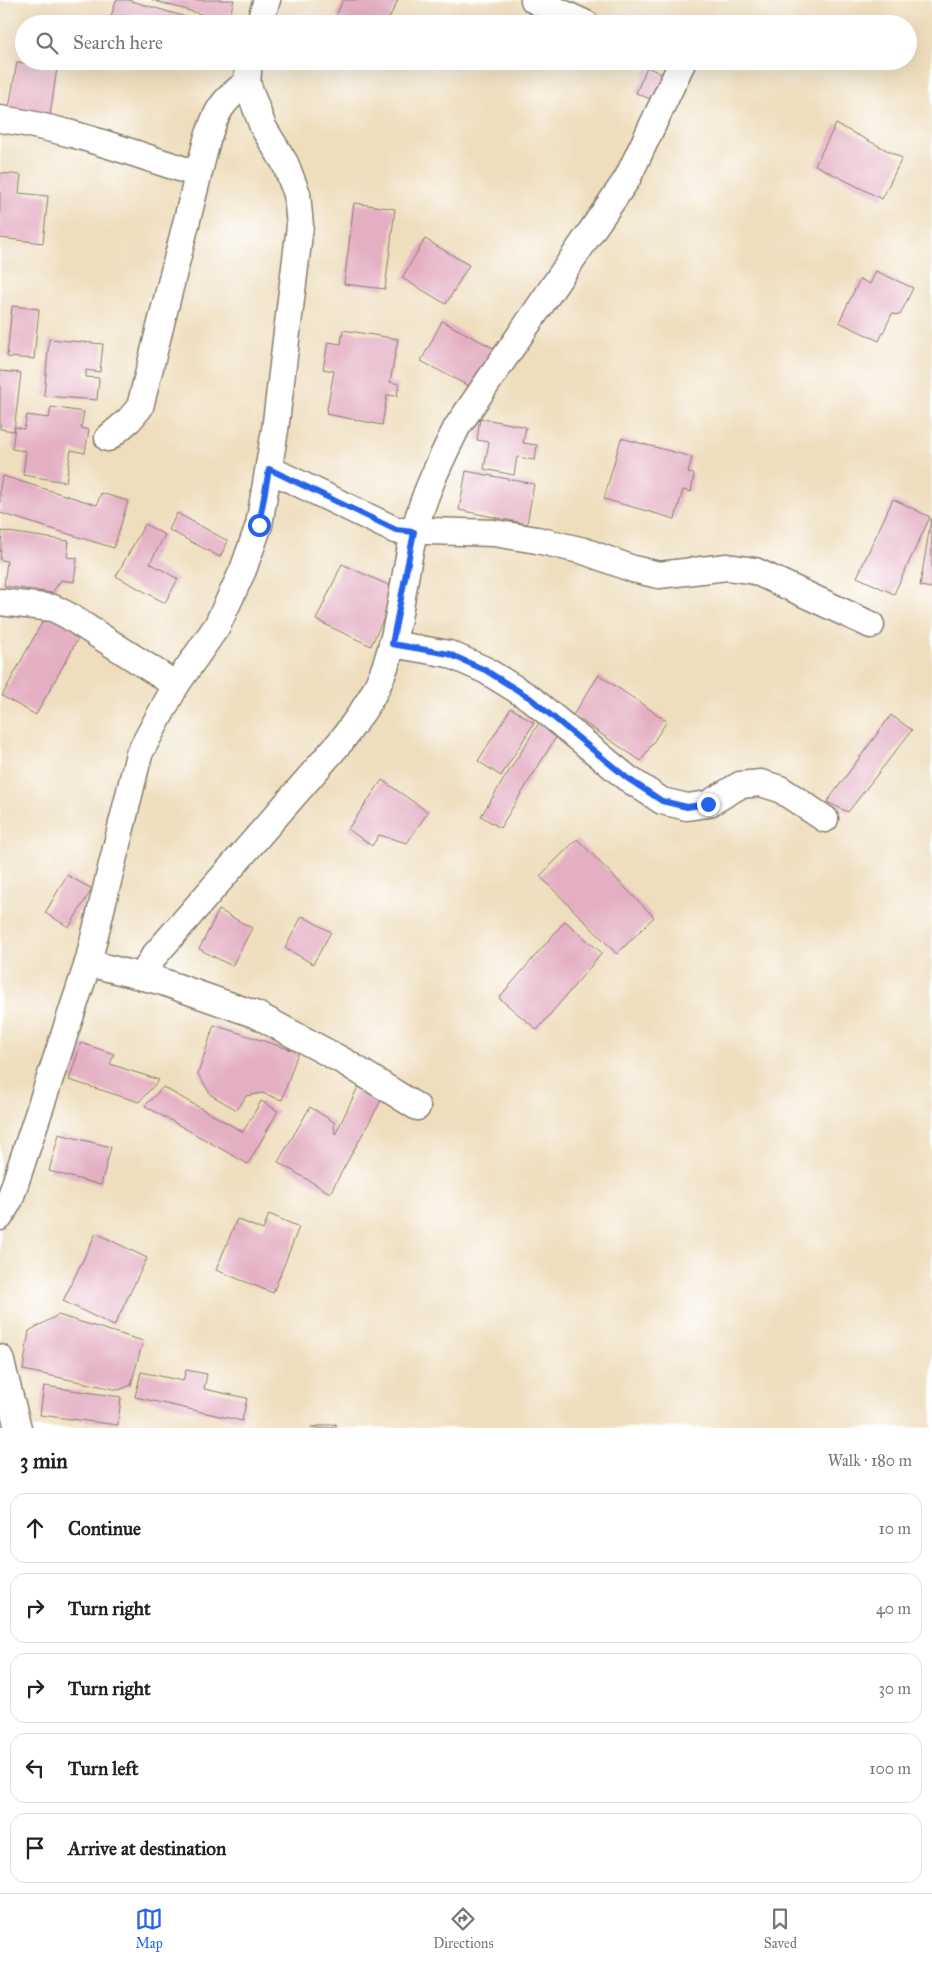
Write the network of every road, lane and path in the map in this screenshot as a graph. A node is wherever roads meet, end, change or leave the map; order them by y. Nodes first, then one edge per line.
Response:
1 (267, 0) edge
2 (534, 0) edge
3 (262, 15) edge
4 (566, 15) edge
5 (675, 70) edge
6 (248, 72) edge
7 (0, 119) edge
8 (198, 174) junction
9 (108, 438) dead end
10 (269, 469) junction
11 (414, 532) junction
12 (0, 602) edge
13 (871, 625) dead end
14 (392, 644) junction
15 (176, 685) junction
16 (825, 819) dead end
17 (88, 963) junction
18 (142, 977) junction
19 (417, 1107) dead end
20 (3, 1204) edge
21 (0, 1358) edge
22 (18, 1428) edge

1 - 3 street
2 - 4 street
5 - 11 street
6 - 8 street
6 - 10 street
7 - 8 street
8 - 9 street
10 - 11 street
10 - 15 street
11 - 13 street
11 - 14 street
12 - 15 street
14 - 16 street
14 - 18 street
15 - 17 street
17 - 18 street
17 - 20 street
18 - 19 street
21 - 22 street

